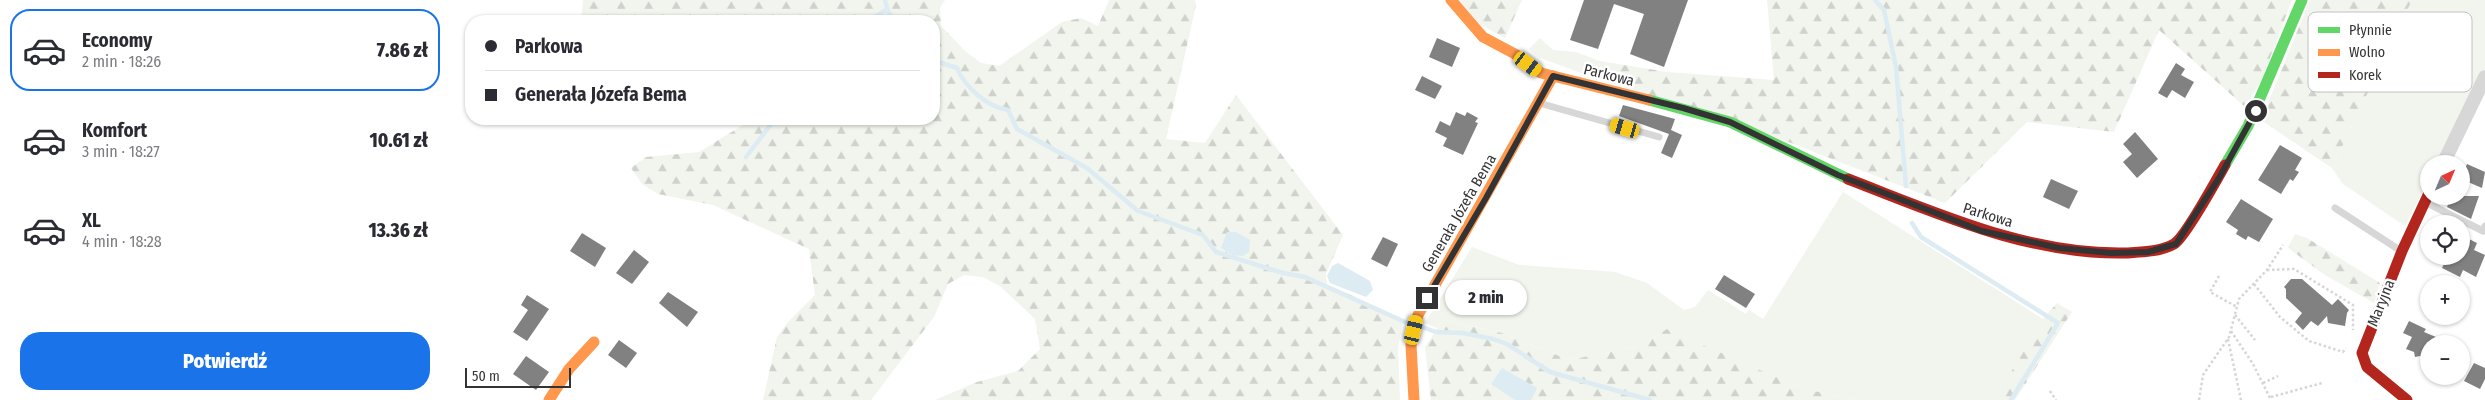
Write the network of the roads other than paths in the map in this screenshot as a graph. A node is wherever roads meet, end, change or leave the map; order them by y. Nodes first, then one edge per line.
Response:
1 (1451, 0) edge
2 (2302, 0) edge
3 (1553, 76) junction
4 (2485, 77) edge
5 (1538, 103) junction
6 (1659, 137) dead end
7 (2447, 155) edge
8 (2424, 205) edge
9 (2439, 205) edge
10 (2335, 208) dead end
11 (2485, 226) edge
12 (2402, 251) junction
13 (594, 342) dead end
14 (549, 400) edge
15 (1414, 400) edge
16 (2407, 400) edge

1 - 3 street, Parkowa
2 - 3 street, Parkowa
3 - 5 street, Generała Józefa Bema
4 - 7 street
5 - 6 lane
5 - 15 street, Generała Józefa Bema
8 - 12 street, Maryjna
9 - 11 lane
10 - 12 lane
12 - 16 street, Maryjna
13 - 14 street

